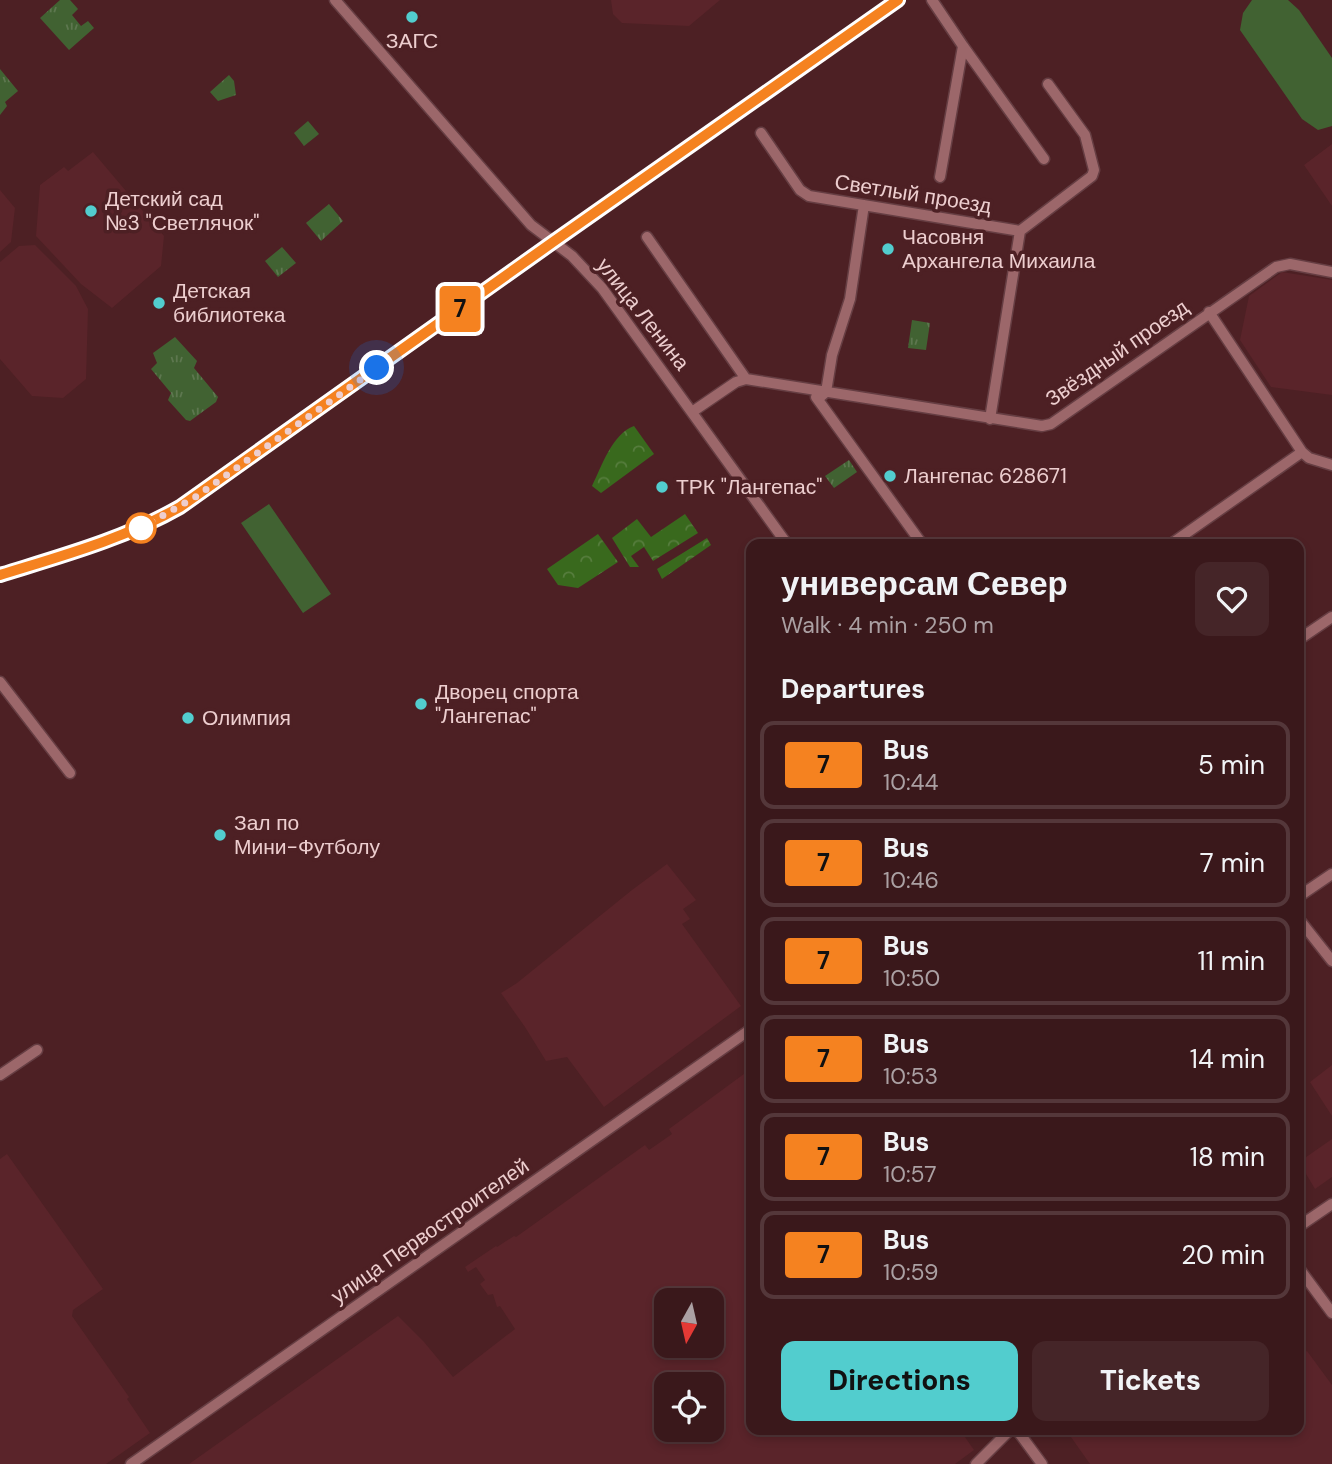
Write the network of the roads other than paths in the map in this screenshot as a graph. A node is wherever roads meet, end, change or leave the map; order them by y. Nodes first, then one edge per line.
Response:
1 (335, 0) edge
2 (898, 0) edge
3 (932, 0) edge
4 (963, 46) junction
5 (1048, 84) dead end
6 (761, 134) dead end
7 (1044, 159) dead end
8 (940, 177) dead end
9 (864, 205) junction
10 (1020, 231) junction
11 (647, 237) dead end
12 (553, 242) junction
13 (1332, 272) edge
14 (1209, 312) junction
15 (746, 379) junction
16 (822, 396) junction
17 (692, 412) junction
18 (990, 419) junction
19 (1302, 452) junction
20 (1332, 465) edge
21 (783, 539) edge
22 (919, 539) edge
23 (1178, 539) edge
24 (0, 575) edge
25 (1332, 617) edge
26 (1304, 636) edge
27 (0, 682) edge
28 (70, 773) dead end
29 (1332, 874) edge
30 (1304, 893) edge
31 (1304, 926) edge
32 (1332, 961) edge
33 (746, 1033) edge
34 (37, 1050) dead end
35 (0, 1075) edge
36 (1332, 1204) edge
37 (1304, 1223) edge
38 (1304, 1275) edge
39 (1332, 1313) edge
40 (1005, 1435) edge
41 (1021, 1435) edge
42 (131, 1464) edge
43 (976, 1464) edge
44 (1042, 1464) edge

1 - 12 street, улица Ленина
2 - 12 street
3 - 4 street
4 - 7 street
4 - 8 street, Светлый проезд
5 - 10 street
6 - 9 street, Светлый проезд
9 - 10 street, Светлый проезд
9 - 16 street
10 - 18 street
11 - 15 street
12 - 17 street, улица Ленина
12 - 24 street
13 - 14 street, Звёздный проезд
14 - 18 street, Звёздный проезд
14 - 19 street
15 - 16 street, Звёздный проезд
15 - 17 street
16 - 18 street, Звёздный проезд
16 - 22 street
17 - 21 street, улица Ленина
19 - 20 street
19 - 23 street
25 - 26 street
27 - 28 street
29 - 30 street
31 - 32 street
33 - 42 street, улица Первостроителей
34 - 35 street
36 - 37 street
38 - 39 street
40 - 43 street
41 - 44 street

